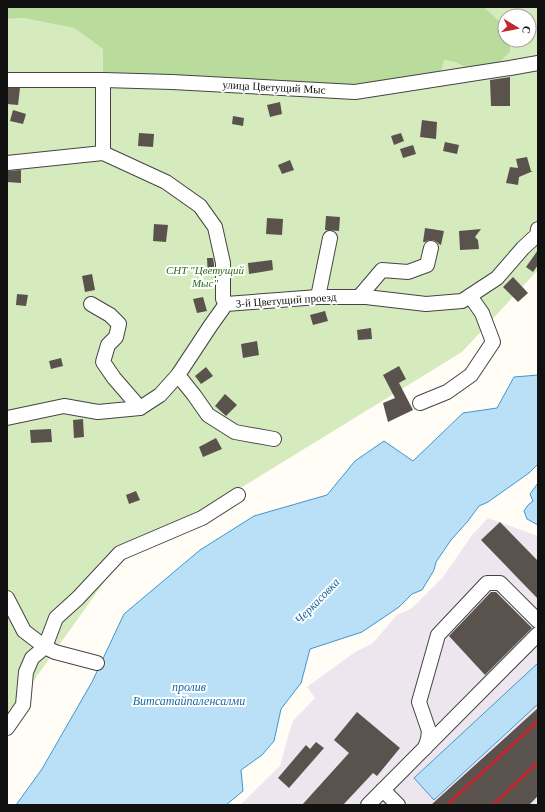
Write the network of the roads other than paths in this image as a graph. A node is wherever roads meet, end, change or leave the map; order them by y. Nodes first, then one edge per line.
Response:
1 (538, 63) edge
2 (7, 80) edge
3 (103, 80) junction
4 (103, 153) junction
5 (7, 163) edge
6 (538, 229) edge
7 (330, 238) dead end
8 (431, 248) dead end
9 (470, 296) junction
10 (318, 297) junction
11 (359, 297) junction
12 (91, 304) dead end
13 (226, 304) junction
14 (178, 375) junction
15 (420, 403) dead end
16 (140, 408) junction
17 (7, 418) edge
18 (274, 439) dead end
19 (238, 495) dead end
20 (7, 598) edge
21 (538, 621) edge
22 (538, 634) edge
23 (45, 647) junction
24 (97, 662) dead end
25 (7, 728) edge
26 (425, 748) junction
27 (383, 790) junction
28 (368, 805) edge
29 (398, 805) edge

1 - 3 street, улица Цветущий Мыс
2 - 3 street, улица Цветущий Мыс
3 - 4 street
4 - 5 street
4 - 13 street
6 - 9 street, 3-й Цветущий проезд
7 - 10 street
8 - 11 street
9 - 11 street, 3-й Цветущий проезд
9 - 15 street
10 - 11 street, 3-й Цветущий проезд
10 - 13 street, 3-й Цветущий проезд
12 - 16 street
13 - 14 street, 3-й Цветущий проезд
14 - 16 street, 3-й Цветущий проезд
14 - 18 street
16 - 17 street, 3-й Цветущий проезд
19 - 23 street
20 - 23 street
21 - 26 street
22 - 26 street
23 - 24 street
23 - 25 street
26 - 27 street
27 - 28 street
27 - 29 street

